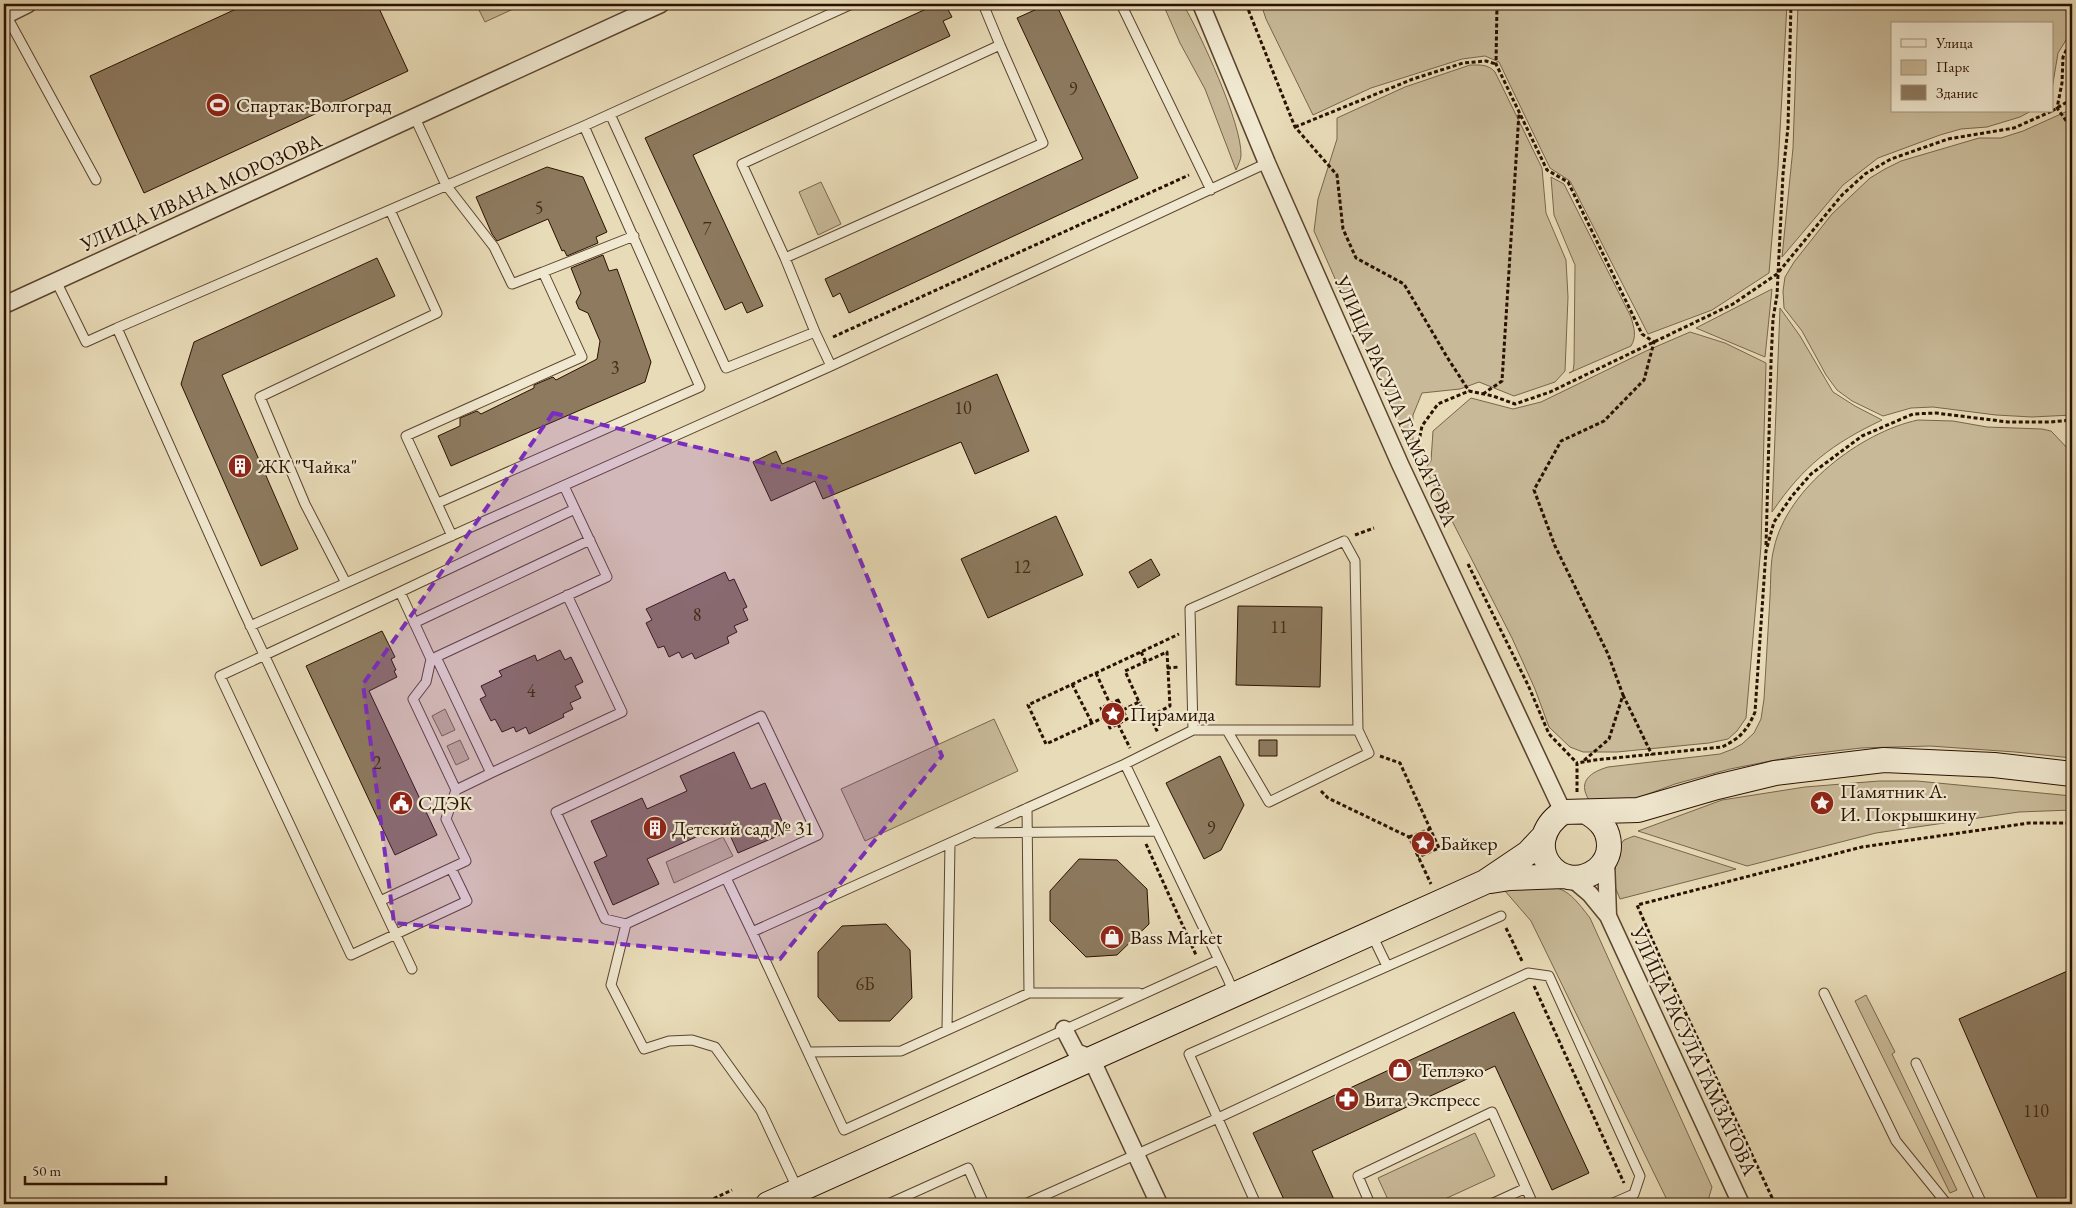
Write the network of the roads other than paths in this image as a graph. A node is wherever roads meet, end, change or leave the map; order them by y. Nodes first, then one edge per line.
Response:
1 (28, 4) edge
2 (661, 4) edge
3 (852, 4) edge
4 (983, 4) edge
5 (1121, 4) edge
6 (1201, 4) edge
7 (5, 15) edge
8 (1000, 46) junction
9 (610, 114) junction
10 (415, 118) junction
11 (584, 126) junction
12 (1267, 163) junction
13 (96, 180) dead end
14 (446, 186) junction
15 (1211, 190) junction
16 (390, 210) junction
17 (634, 236) junction
18 (785, 258) junction
19 (544, 272) junction
20 (56, 281) junction
21 (4, 305) edge
22 (116, 328) junction
23 (815, 332) junction
24 (831, 366) junction
25 (564, 486) junction
26 (438, 503) junction
27 (575, 509) junction
28 (452, 536) junction
29 (590, 540) junction
30 (346, 583) junction
31 (400, 592) junction
32 (567, 596) junction
33 (414, 623) junction
34 (250, 626) junction
35 (264, 655) junction
36 (434, 658) junction
37 (1193, 730) junction
38 (1358, 730) junction
39 (1228, 732) junction
40 (1125, 764) junction
41 (491, 773) junction
42 (2072, 774) edge
43 (456, 790) junction
44 (1675, 801) junction
45 (1027, 808) junction
46 (1576, 812) junction
47 (1157, 831) junction
48 (972, 833) junction
49 (1028, 833) junction
50 (1542, 838) junction
51 (950, 843) junction
52 (1608, 854) junction
53 (451, 868) junction
54 (1567, 876) junction
55 (726, 878) junction
56 (1484, 882) junction
57 (380, 901) junction
58 (1501, 916) road end
59 (1608, 916) junction
60 (626, 924) junction
61 (752, 932) junction
62 (1370, 932) junction
63 (396, 934) junction
64 (1218, 960) junction
65 (1387, 966) junction
66 (412, 969) dead end
67 (1029, 992) junction
68 (1824, 993) dead end
69 (1142, 994) junction
70 (1234, 994) junction
71 (948, 1028) junction
72 (1064, 1029) junction
73 (808, 1052) junction
74 (1091, 1058) junction
75 (1916, 1063) dead end
76 (1218, 1118) junction
77 (1136, 1154) junction
78 (1526, 1188) junction
79 (798, 1191) junction
80 (768, 1204) edge
81 (888, 1204) edge
82 (984, 1204) edge
83 (1025, 1204) edge
84 (1159, 1204) edge
85 (1256, 1204) edge
86 (1370, 1204) edge
87 (1491, 1204) edge
88 (1533, 1204) edge
89 (1611, 1204) edge
90 (1741, 1204) edge
91 (1947, 1204) edge
92 (1980, 1204) edge

1 - 7 street
2 - 10 street, УЛИЦА ИВАНА МОРОЗОВА
3 - 9 lane
4 - 8 lane
5 - 15 lane
6 - 12 street, УЛИЦА РАСУЛА ГАМЗАТОВА
7 - 13 lane
8 - 18 lane
8 - 18 lane
9 - 11 lane
9 - 23 lane
10 - 14 lane
10 - 20 street, УЛИЦА ИВАНА МОРОЗОВА
11 - 14 lane
11 - 17 lane
12 - 15 lane
12 - 46 street, УЛИЦА РАСУЛА ГАМЗАТОВА
14 - 16 lane
14 - 19 lane
15 - 24 lane
16 - 22 lane
16 - 30 lane
17 - 19 lane
17 - 26 lane
18 - 23 lane
19 - 26 lane
20 - 21 street, УЛИЦА ИВАНА МОРОЗОВА
20 - 22 lane
22 - 34 lane
23 - 24 lane
24 - 25 lane
25 - 27 lane
25 - 28 lane
26 - 28 lane
27 - 29 lane
27 - 31 lane
28 - 30 lane
29 - 32 lane
29 - 33 lane
30 - 34 lane
31 - 33 lane
31 - 35 lane
32 - 36 lane
32 - 41 lane
33 - 36 lane
34 - 35 lane
35 - 57 lane
35 - 63 lane
36 - 41 lane
36 - 43 lane
37 - 38 lane
37 - 39 lane
37 - 40 lane
38 - 39 lane
38 - 39 lane
40 - 45 lane
40 - 47 lane
41 - 43 lane
42 - 44 main road
43 - 53 lane
44 - 46 main road
44 - 52 main road
45 - 48 lane
45 - 49 lane
46 - 50 main road
46 - 52 main road
47 - 49 lane
47 - 64 lane
48 - 49 lane
48 - 51 lane
49 - 67 lane
50 - 54 main road
50 - 56 main road
51 - 61 lane
51 - 71 lane
52 - 54 main road
52 - 59 street, УЛИЦА РАСУЛА ГАМЗАТОВА
53 - 57 lane
53 - 63 lane
54 - 56 main road
54 - 59 street, УЛИЦА РАСУЛА ГАМЗАТОВА
55 - 60 lane
55 - 60 lane
55 - 61 lane
56 - 62 main road
57 - 63 lane
58 - 65 lane
59 - 90 street, УЛИЦА РАСУЛА ГАМЗАТОВА
60 - 79 lane
61 - 73 lane
62 - 65 lane
62 - 70 main road
63 - 66 lane
64 - 69 lane
64 - 70 lane
65 - 76 lane
67 - 69 lane
67 - 71 lane
68 - 91 lane
69 - 72 lane
70 - 74 main road
71 - 73 lane
72 - 73 lane
72 - 74 street
74 - 77 street
74 - 79 main road
75 - 92 lane
76 - 77 lane
76 - 85 lane
76 - 89 lane
77 - 83 lane
77 - 84 street
78 - 86 lane
78 - 87 lane
78 - 88 lane
79 - 80 main road
81 - 82 lane

